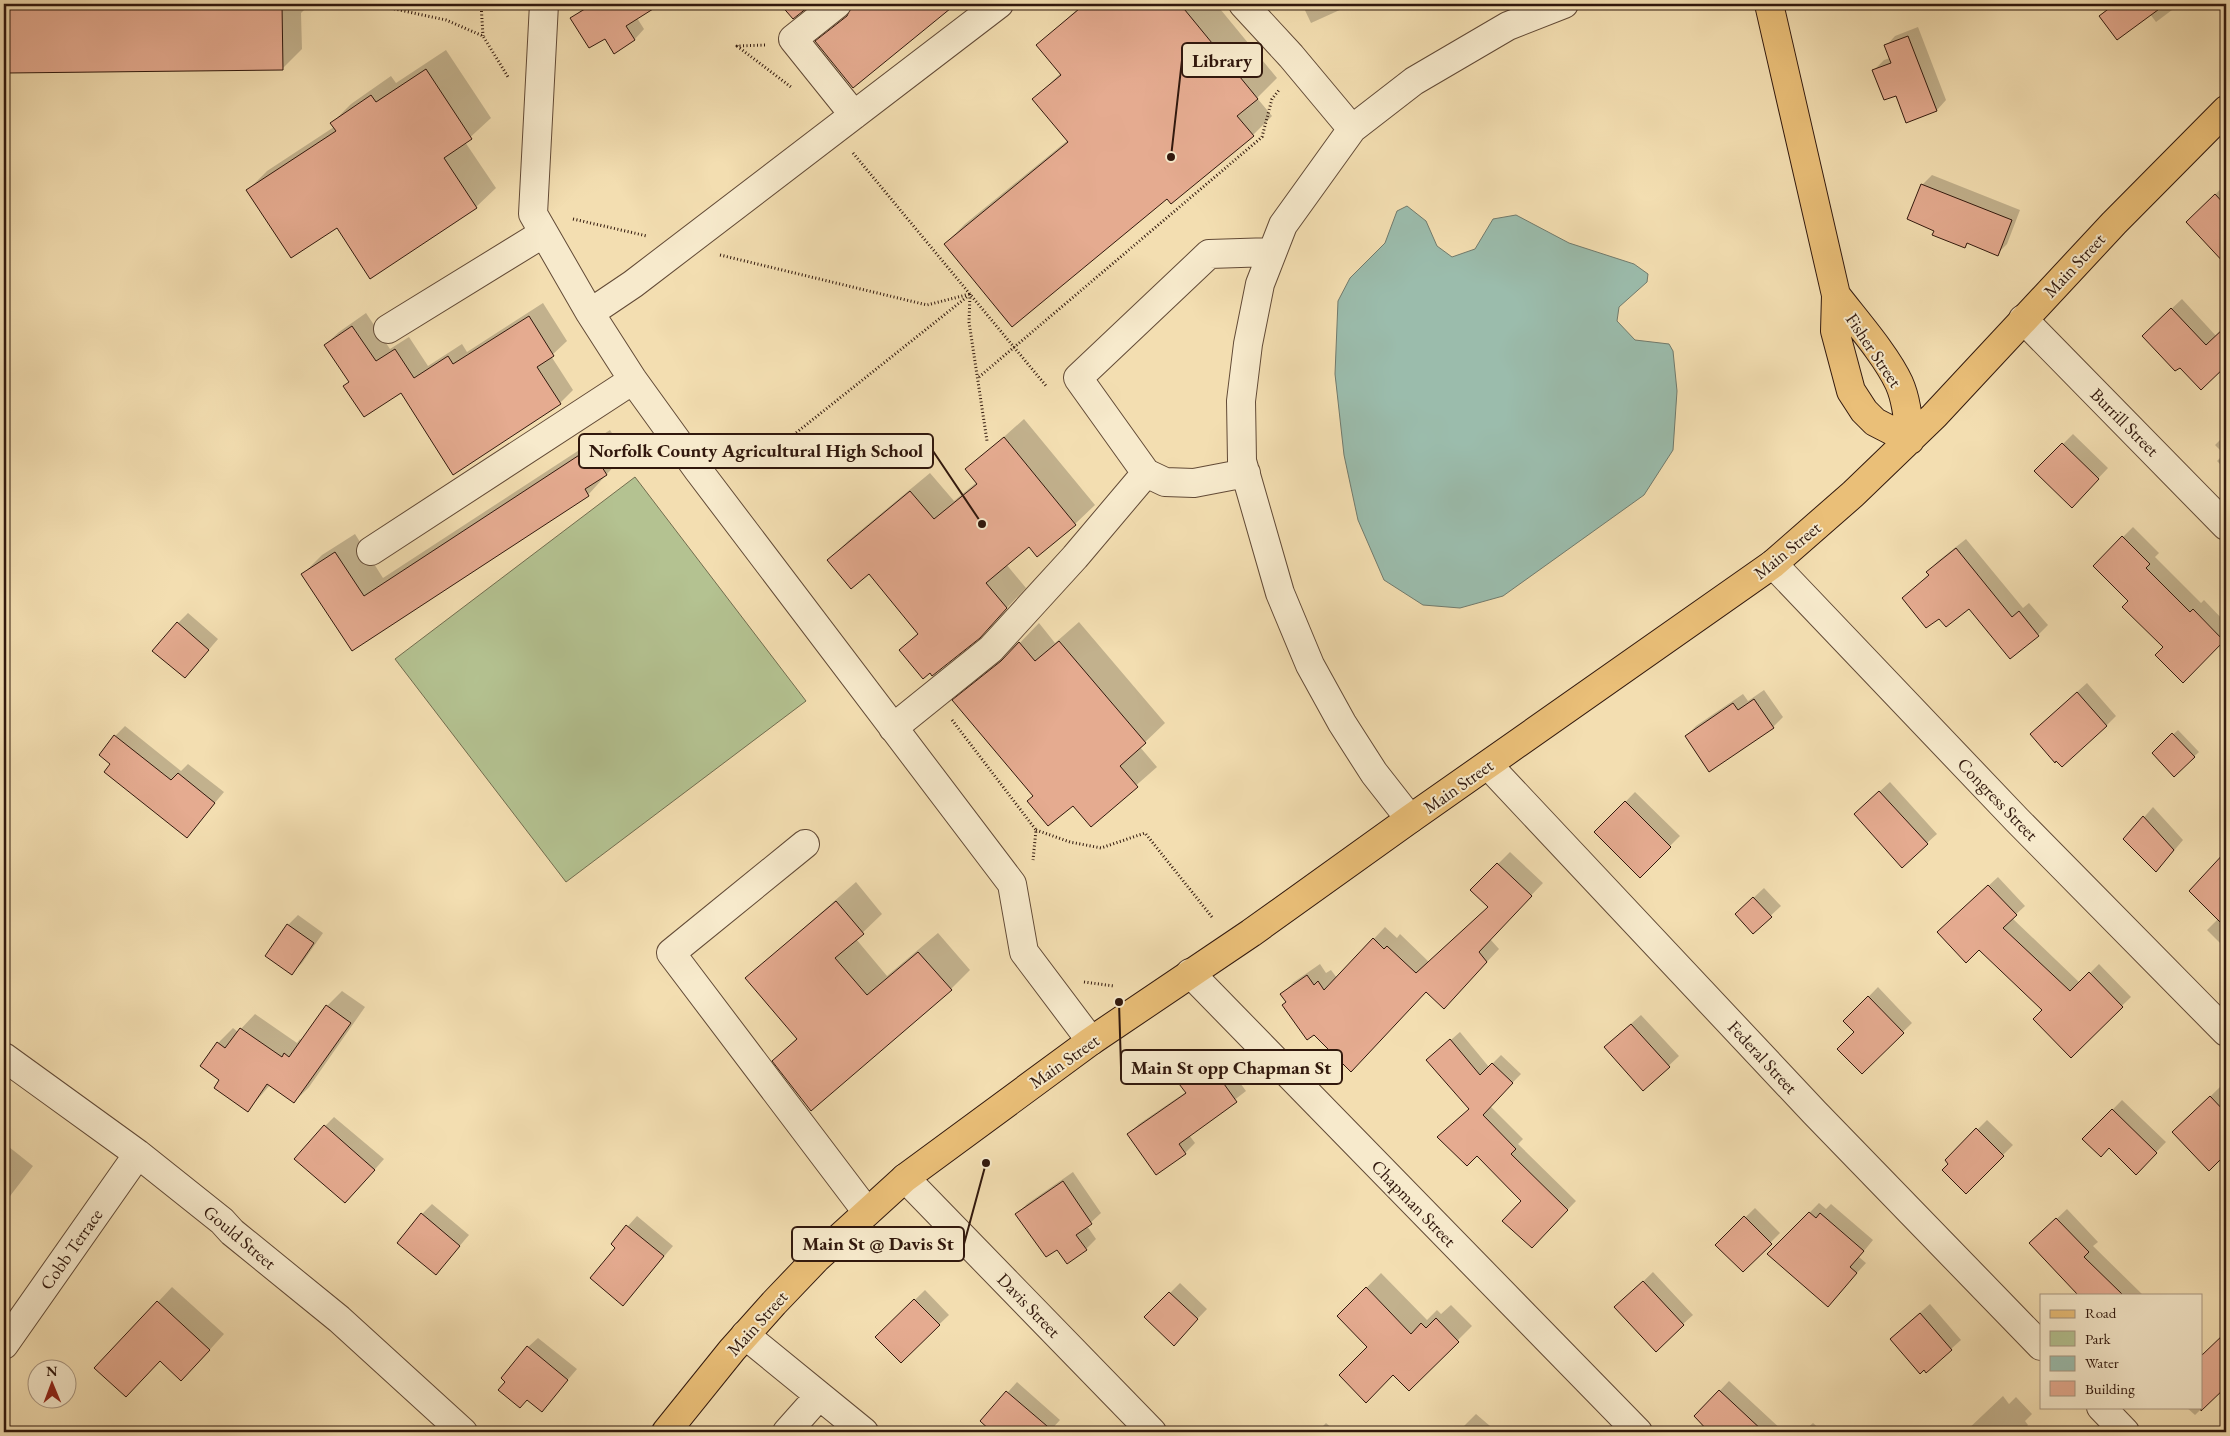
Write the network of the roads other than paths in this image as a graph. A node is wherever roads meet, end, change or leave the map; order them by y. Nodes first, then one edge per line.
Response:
1 (544, 4) edge
2 (836, 4) edge
3 (999, 4) edge
4 (1243, 4) edge
5 (1564, 4) edge
6 (1769, 4) edge
7 (2226, 110) edge
8 (854, 115) junction
9 (1352, 129) junction
10 (544, 233) junction
11 (1272, 252) junction
12 (1836, 295) junction
13 (590, 313) junction
14 (2023, 319) junction
15 (388, 329) dead end
16 (633, 380) junction
17 (1910, 440) junction
18 (1146, 473) junction
19 (1246, 473) junction
20 (2226, 526) edge
21 (371, 552) dead end
22 (1774, 564) junction
23 (893, 728) junction
24 (1488, 765) junction
25 (1410, 819) junction
26 (805, 844) dead end
27 (1190, 973) junction
28 (2226, 1032) edge
29 (1091, 1042) junction
30 (4, 1057) edge
31 (138, 1154) junction
32 (905, 1178) junction
33 (867, 1212) junction
34 (745, 1335) junction
35 (4, 1345) edge
36 (2040, 1345) edge
37 (819, 1396) junction
38 (2102, 1408) edge
39 (463, 1432) edge
40 (666, 1432) edge
41 (787, 1432) edge
42 (864, 1432) edge
43 (1152, 1432) edge
44 (1638, 1432) edge
45 (2125, 1432) edge

1 - 10 street
2 - 8 street
3 - 8 street
4 - 9 street
5 - 9 street
6 - 12 main road, Fisher Street
7 - 14 main road, Main Street
8 - 13 street
9 - 11 street
10 - 13 street
10 - 15 street
11 - 18 street
11 - 19 street
12 - 17 main road, Fisher Street
12 - 17 main road, Fisher Street
13 - 16 street
14 - 17 main road, Main Street
14 - 20 street, Burrill Street
16 - 21 street
16 - 23 street
17 - 22 main road, Main Street
18 - 19 street
18 - 23 street
19 - 25 street
22 - 24 main road, Main Street
22 - 28 street, Congress Street
23 - 29 street
24 - 25 main road, Main Street
24 - 36 street, Federal Street
25 - 27 main road, Main Street
26 - 33 street
27 - 29 main road, Main Street
27 - 44 street, Chapman Street
29 - 32 main road, Main Street
30 - 31 street, Gould Street
31 - 35 street, Cobb Terrace
31 - 39 street, Gould Street
32 - 33 main road, Main Street
32 - 43 street, Davis Street
33 - 34 main road, Main Street
34 - 37 street
34 - 40 main road, Main Street
37 - 41 street
37 - 42 street
38 - 45 street

